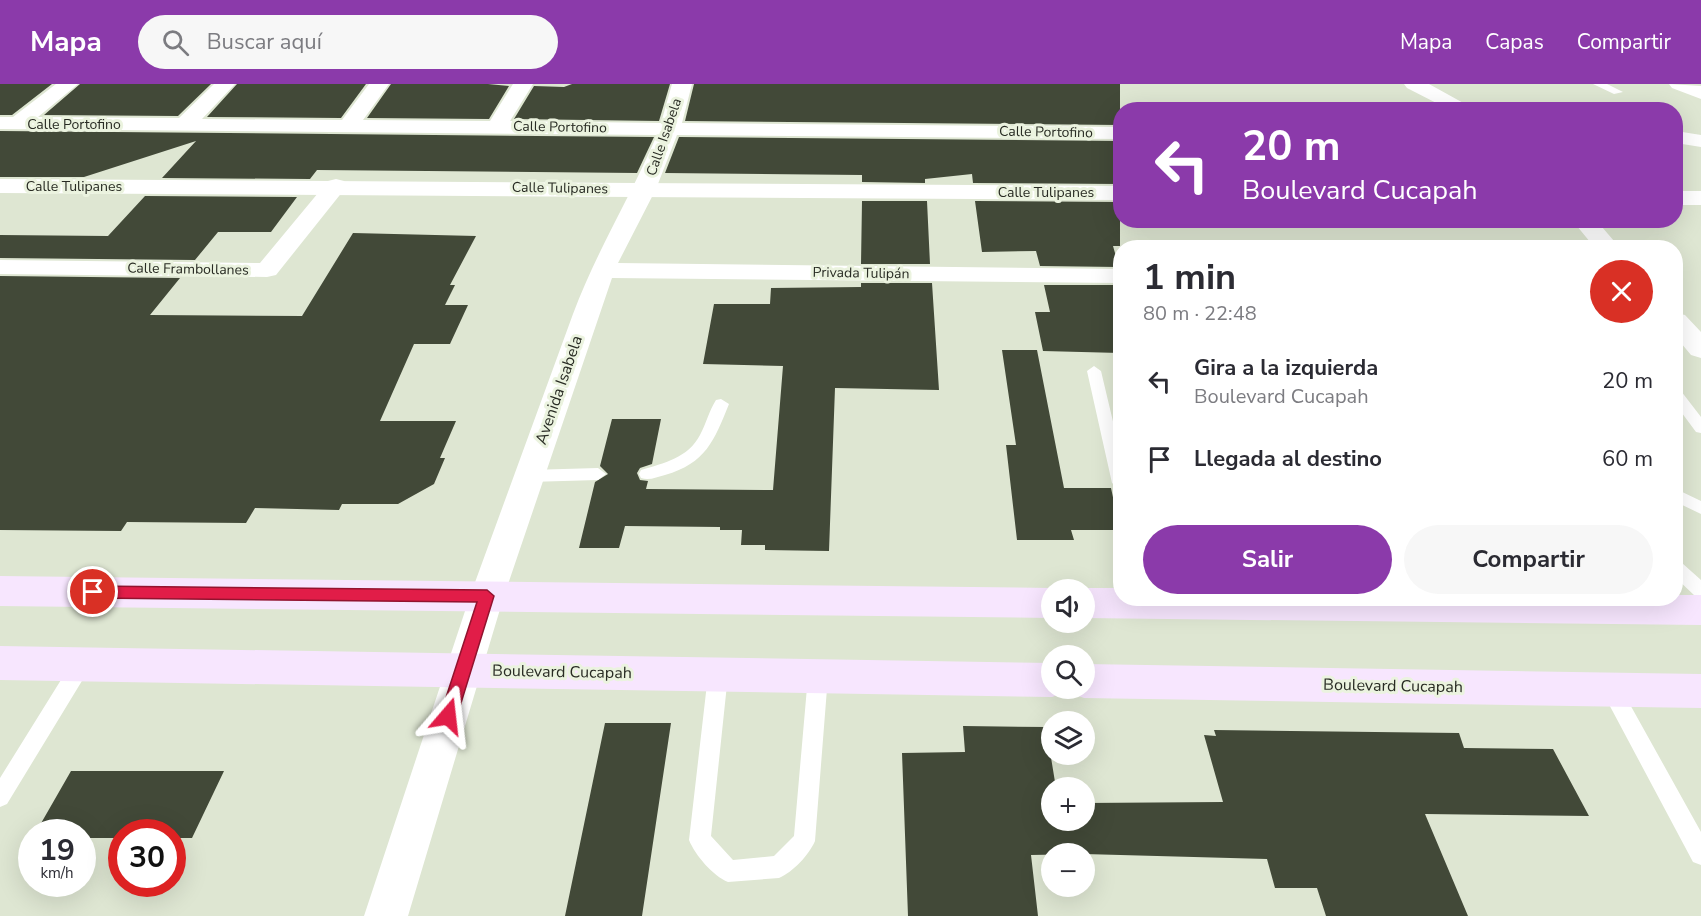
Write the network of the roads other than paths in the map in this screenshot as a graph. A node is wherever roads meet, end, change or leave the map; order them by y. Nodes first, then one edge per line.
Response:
1 (68, 84) edge
2 (225, 84) edge
3 (379, 84) edge
4 (523, 84) edge
5 (681, 84) edge
6 (1414, 84) edge
7 (1598, 84) edge
8 (1679, 84) edge
9 (1618, 92) dead end
10 (1701, 93) edge
11 (1450, 102) edge
12 (9, 123) edge
13 (184, 125) junction
14 (349, 125) junction
15 (497, 126) junction
16 (670, 128) junction
17 (1113, 133) edge
18 (1683, 138) edge
19 (1701, 141) edge
20 (0, 186) edge
21 (336, 186) junction
22 (645, 189) junction
23 (1113, 193) edge
24 (1683, 198) edge
25 (1701, 198) edge
26 (1590, 228) edge
27 (1601, 240) edge
28 (0, 267) edge
29 (602, 270) junction
30 (1113, 276) edge
31 (1683, 329) edge
32 (1701, 350) edge
33 (1094, 371) dead end
34 (721, 404) dead end
35 (1683, 404) edge
36 (1701, 428) edge
37 (1113, 453) edge
38 (598, 474) dead end
39 (647, 474) dead end
40 (529, 476) junction
41 (1683, 499) edge
42 (1701, 508) edge
43 (0, 591) edge
44 (487, 596) junction
45 (1113, 602) edge
46 (1041, 603) edge
47 (1095, 603) edge
48 (0, 663) edge
49 (81, 664) junction
50 (462, 671) junction
51 (718, 675) junction
52 (818, 676) junction
53 (1041, 680) edge
54 (1095, 681) edge
55 (1611, 689) junction
56 (1701, 691) edge
57 (0, 797) edge
58 (1701, 854) edge
59 (386, 916) edge

1 - 12 street
2 - 13 street
3 - 14 street
4 - 15 street
5 - 16 street, Calle Isabela
6 - 11 street
7 - 9 lane
8 - 10 street
12 - 13 street, Calle Portofino
13 - 14 street, Calle Portofino
14 - 15 street, Calle Portofino
15 - 16 street, Calle Portofino
16 - 17 street, Calle Portofino
16 - 22 street, Calle Isabela
18 - 19 street
20 - 21 street, Calle Tulipanes
21 - 22 street, Calle Tulipanes
21 - 28 street, Calle Frambollanes
22 - 23 street, Calle Tulipanes
22 - 29 street, Avenida Isabela
24 - 25 street
26 - 27 street
29 - 30 street, Privada Tulipán
29 - 40 street, Avenida Isabela
31 - 32 street
33 - 37 lane
34 - 39 lane
35 - 36 lane
38 - 40 lane
40 - 44 street, Avenida Isabela
41 - 42 lane
43 - 44 main road
44 - 46 main road
44 - 50 street, Avenida Isabela
45 - 47 main road
48 - 49 main road, Boulevard Cucapah
49 - 50 main road, Boulevard Cucapah
49 - 57 lane
50 - 51 main road, Boulevard Cucapah
50 - 59 street, Avenida Isabela
51 - 52 main road, Boulevard Cucapah
51 - 52 lane
52 - 53 main road, Boulevard Cucapah
54 - 55 main road, Boulevard Cucapah
55 - 56 main road, Boulevard Cucapah
55 - 58 lane

